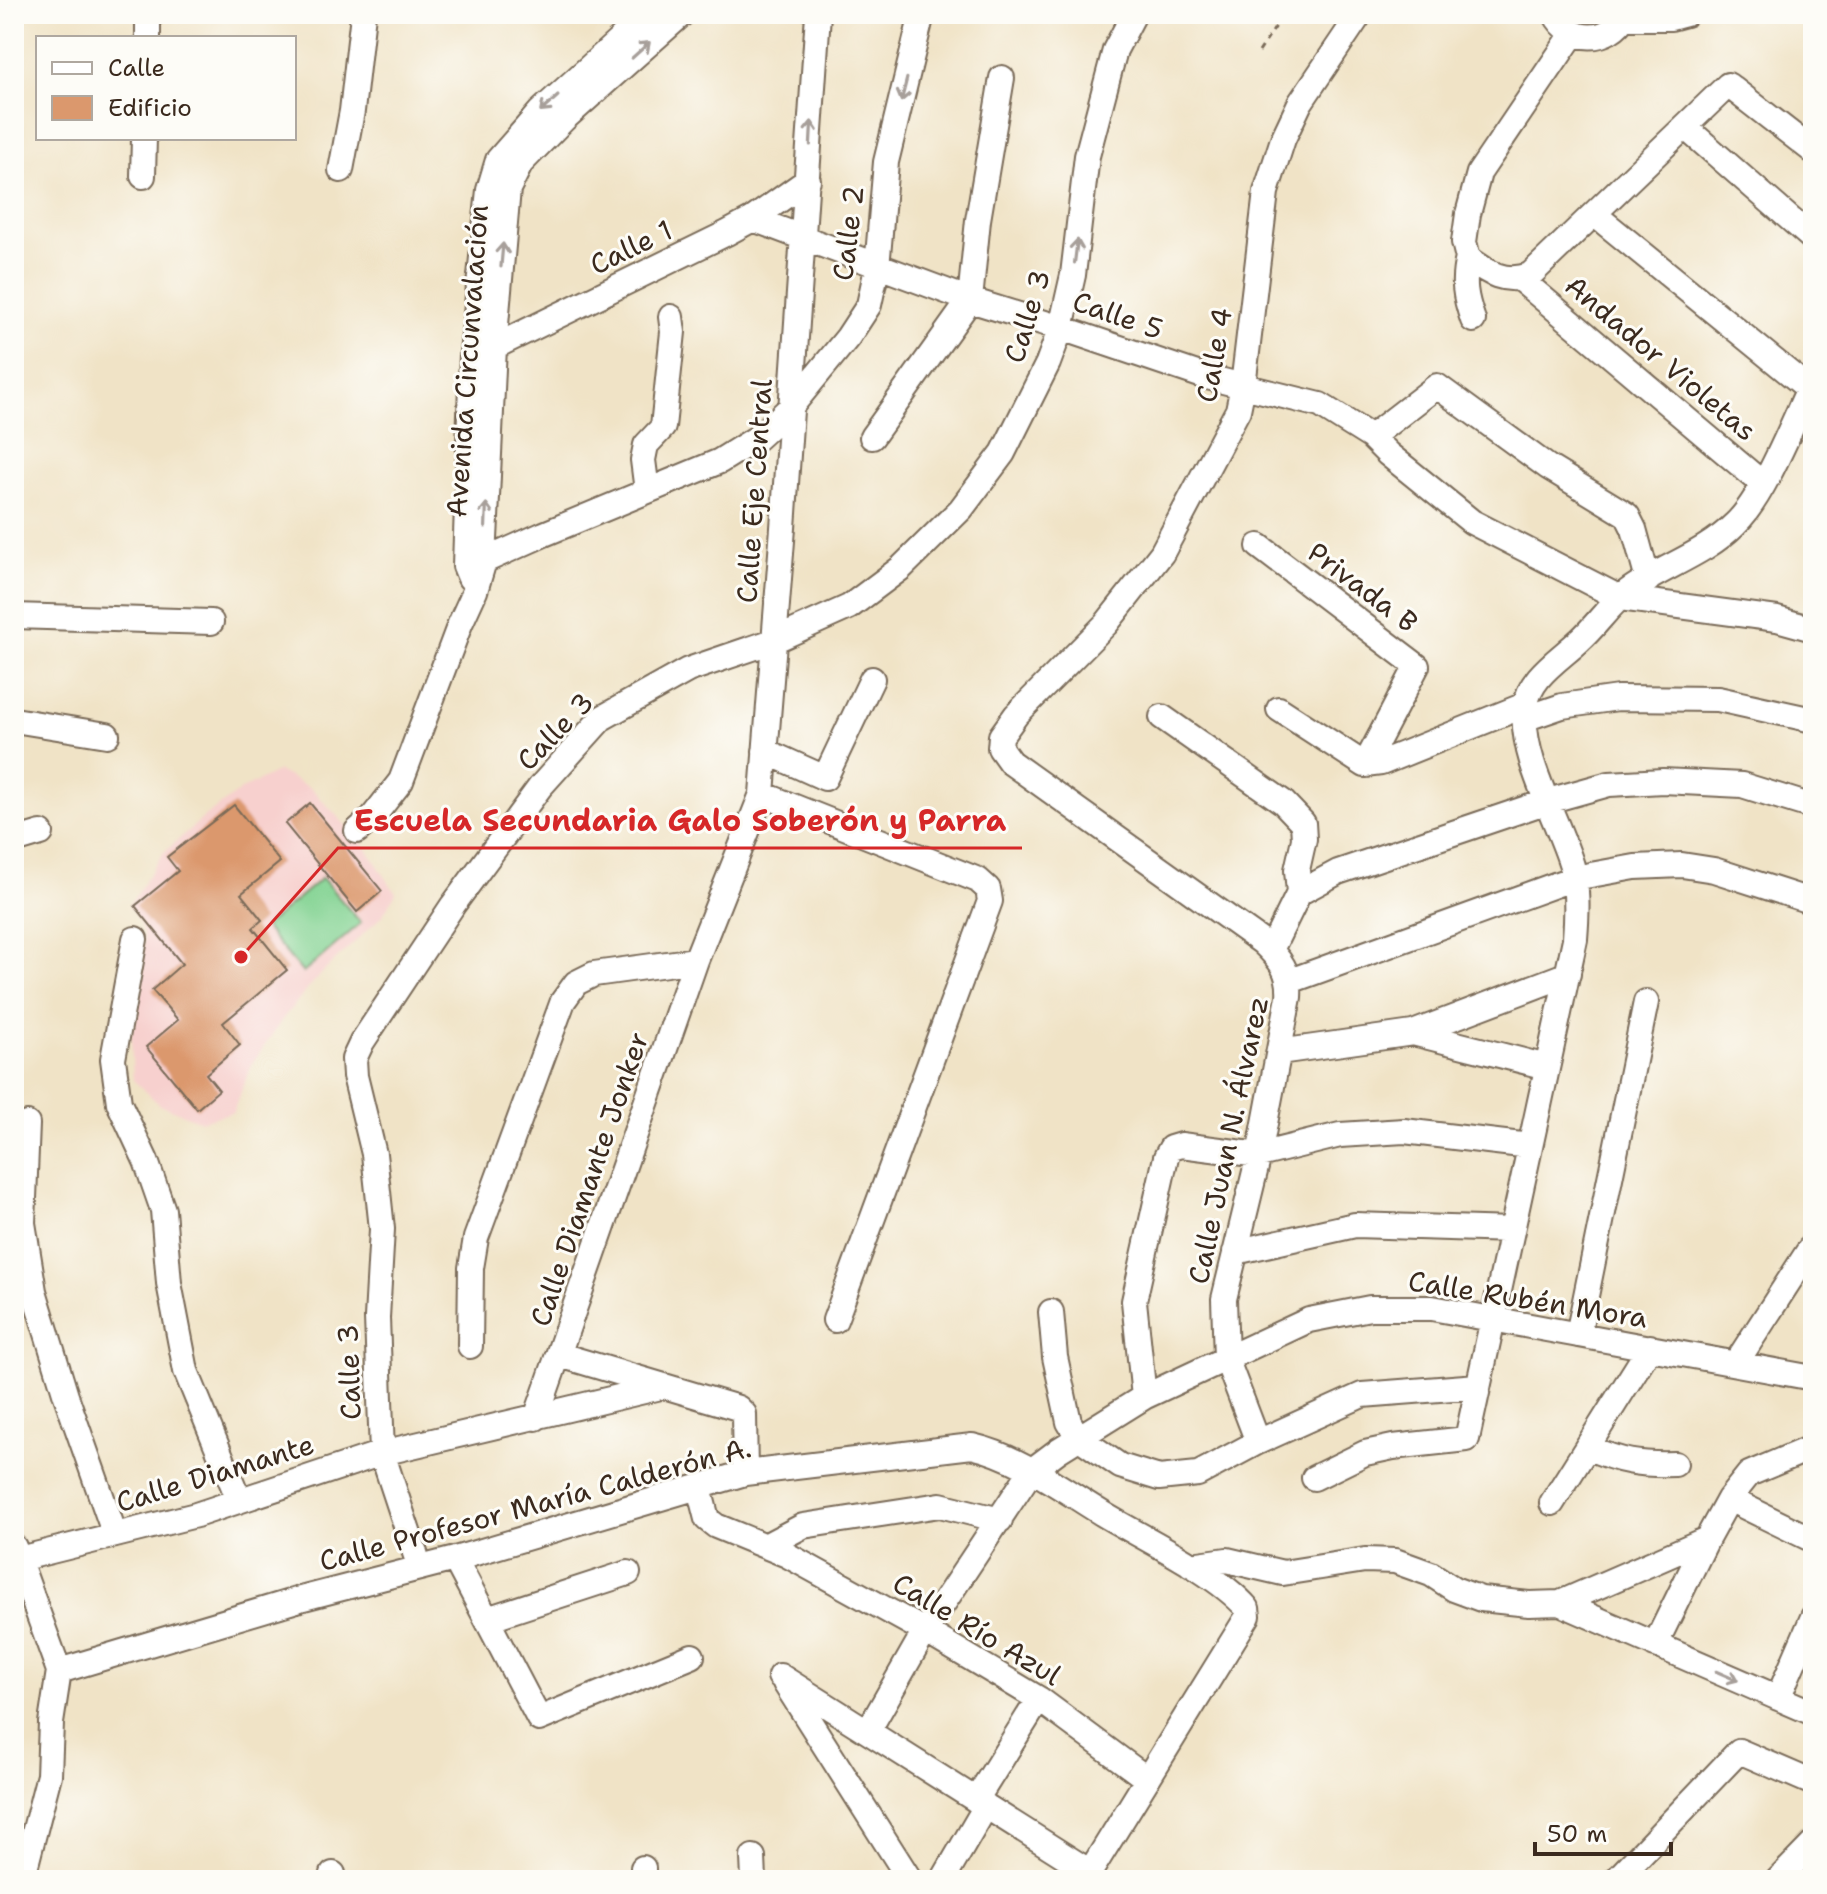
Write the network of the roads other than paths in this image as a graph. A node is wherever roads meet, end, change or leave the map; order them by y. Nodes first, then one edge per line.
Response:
1 (148, 14) edge
2 (363, 14) edge
3 (648, 14) edge
4 (682, 14) edge
5 (818, 14) edge
6 (922, 14) edge
7 (1134, 14) edge
8 (1360, 14) edge
9 (1555, 14) edge
10 (1686, 14) edge
11 (1625, 16) edge
12 (1573, 34) junction
13 (148, 36) edge
14 (1002, 78) dead end
15 (1685, 127) junction
16 (144, 140) edge
17 (1813, 151) edge
18 (341, 170) dead end
19 (143, 176) dead end
20 (808, 180) junction
21 (1594, 214) junction
22 (753, 219) junction
23 (802, 238) junction
24 (1813, 239) edge
25 (1468, 258) junction
26 (877, 268) junction
27 (1520, 279) junction
28 (970, 300) junction
29 (671, 317) dead end
30 (1473, 320) dead end
31 (1061, 328) junction
32 (483, 350) junction
33 (1811, 384) edge
34 (1243, 386) junction
35 (790, 408) junction
36 (872, 437) dead end
37 (1371, 437) junction
38 (1763, 484) junction
39 (647, 491) junction
40 (1259, 546) dead end
41 (475, 564) junction
42 (1648, 580) junction
43 (1620, 598) junction
44 (14, 616) edge
45 (211, 622) dead end
46 (1813, 629) edge
47 (773, 641) junction
48 (872, 679) dead end
49 (1279, 709) dead end
50 (1524, 712) junction
51 (1162, 717) dead end
52 (14, 720) edge
53 (1813, 720) edge
54 (107, 735) dead end
55 (1000, 748) joint
56 (765, 751) junction
57 (1365, 765) junction
58 (762, 794) junction
59 (1810, 798) edge
60 (1548, 801) junction
61 (357, 831) dead end
62 (41, 833) dead end
63 (14, 841) edge
64 (1574, 878) junction
65 (1299, 893) junction
66 (1813, 902) edge
67 (135, 939) dead end
68 (1271, 950) junction
69 (696, 960) junction
70 (1568, 974) junction
71 (1290, 981) junction
72 (1646, 1002) dead end
73 (1413, 1033) junction
74 (1279, 1052) junction
75 (1547, 1067) junction
76 (27, 1124) dead end
77 (1530, 1146) junction
78 (1259, 1155) junction
79 (1512, 1230) junction
80 (1813, 1244) edge
81 (1235, 1252) junction
82 (1051, 1312) dead end
83 (1492, 1319) junction
84 (835, 1320) dead end
85 (1578, 1335) junction
86 (470, 1346) dead end
87 (1650, 1347) junction
88 (560, 1355) junction
89 (1226, 1358) junction
90 (1736, 1363) junction
91 (1811, 1372) edge
92 (1478, 1386) junction
93 (661, 1387) junction
94 (1144, 1397) junction
95 (536, 1418) junction
96 (1078, 1437) junction
97 (1258, 1442) junction
98 (1587, 1447) junction
99 (1813, 1447) edge
100 (382, 1453) junction
101 (1675, 1464) dead end
102 (1031, 1471) junction
103 (745, 1473) junction
104 (1314, 1478) dead end
105 (699, 1488) junction
106 (1729, 1499) junction
107 (239, 1500) junction
108 (1552, 1503) dead end
109 (1000, 1520) junction
110 (115, 1535) junction
111 (1707, 1539) junction
112 (1813, 1540) edge
113 (767, 1545) junction
114 (16, 1553) edge
115 (455, 1559) junction
116 (1191, 1565) junction
117 (420, 1568) junction
118 (628, 1573) dead end
119 (1560, 1603) junction
120 (1813, 1617) edge
121 (487, 1619) junction
122 (925, 1631) junction
123 (1655, 1645) junction
124 (692, 1656) dead end
125 (59, 1671) junction
126 (1778, 1698) junction
127 (1039, 1699) junction
128 (1813, 1713) edge
129 (868, 1731) junction
130 (1147, 1779) junction
131 (1813, 1783) edge
132 (981, 1803) junction
133 (1813, 1844) edge
134 (22, 1880) edge
135 (910, 1880) edge
136 (943, 1880) edge
137 (1616, 1880) edge
138 (1778, 1880) edge

1 - 13 street
2 - 18 street
3 -> 32 street, Avenida Circunvalación
32 -> 4 street, Avenida Circunvalación
20 -> 5 street, Calle Eje Central
6 -> 26 street, Calle 2
31 -> 7 street, Calle 3
8 - 34 street, Calle 4
9 - 12 street
10 - 11 street
11 - 12 street
12 - 25 street
14 - 28 street
15 - 17 street
15 - 21 street
15 - 24 street
16 - 19 street
20 - 22 street, Calle 1
20 - 23 street, Calle Eje Central
21 - 27 street
21 - 33 street
22 - 23 street, Calle 5
22 - 32 street, Calle 1
23 - 26 street, Calle 5
23 - 35 street, Calle Eje Central
25 - 27 street
25 - 30 street
26 - 28 street, Calle 5
26 - 35 street, Calle 2
27 - 38 street, Andador Violetas
28 - 31 street, Calle 5
28 - 36 street
29 - 39 street
31 - 34 street, Calle 5
31 - 47 street, Calle 3
32 - 41 street, Avenida Circunvalación
33 - 38 street
34 - 37 street, Calle 5
34 - 55 street, Calle 4
35 - 39 street, Calle 2
35 - 47 street, Calle Eje Central
37 - 42 street
37 - 43 street, Calle 5
38 - 42 street
39 - 41 street, Calle 2
40 - 57 street, Privada B
41 - 61 street, Avenida Circunvalación
42 - 43 street
43 - 46 street, Calle 5
43 - 50 street
44 - 45 street
47 - 56 street, Calle Eje Central
47 - 100 street, Calle 3
48 - 56 street
49 - 57 street
50 - 53 street
50 - 57 street
50 - 60 street
51 - 65 street
52 - 54 street
55 - 68 street, Calle Juan N. Álvarez
56 - 58 street, Calle Eje Central
58 - 69 street, Calle Eje Central
58 - 84 street
59 - 60 street
60 - 64 street
60 - 65 street
62 - 63 street
64 - 66 street
64 - 70 street
64 - 71 street
65 - 68 street
67 - 107 street
68 - 71 street, Calle Juan N. Álvarez
69 - 86 street
69 - 88 street, Calle Diamante Jonker
70 - 73 street
70 - 75 street
71 - 74 street, Calle Juan N. Álvarez
72 - 85 street
73 - 74 street
73 - 75 street
74 - 78 street, Calle Juan N. Álvarez
75 - 77 street
76 - 110 street
77 - 78 street
77 - 79 street
78 - 81 street, Calle Juan N. Álvarez
78 - 94 street
79 - 81 street
79 - 83 street
80 - 90 street
81 - 89 street, Calle Juan N. Álvarez
82 - 96 street
83 - 85 street, Calle Rubén Mora
83 - 89 street, Calle Rubén Mora
83 - 92 street
85 - 87 street, Calle Rubén Mora
87 - 90 street, Calle Rubén Mora
87 - 98 street
88 - 93 street
88 - 95 street, Calle Diamante Jonker
89 - 94 street, Calle Rubén Mora
89 - 97 street, Calle Juan N. Álvarez
90 - 91 street, Calle Rubén Mora
92 - 97 street
92 - 104 street
93 - 95 street, Calle Diamante
93 - 103 street
94 - 96 street, Calle Rubén Mora
95 - 100 street, Calle Diamante
96 - 97 street
96 - 102 street, Calle Rubén Mora
98 - 101 street
98 - 108 street
99 - 106 street
100 - 107 street, Calle Diamante
100 - 117 street, Calle 3
102 - 103 street, Calle Profesor María Calderón A.
102 - 109 street
102 - 116 street, Calle Profesor María Calderón A.
103 - 105 street, Calle Profesor María Calderón A.
105 - 113 street, Calle Río Azul
105 - 115 street, Calle Profesor María Calderón A.
106 - 111 street
106 - 112 street
107 - 110 street, Calle Diamante
109 - 113 street
109 - 122 street
110 - 114 street, Calle Diamante
111 - 119 street
111 - 123 street
113 - 122 street, Calle Río Azul
114 - 125 street
115 - 117 street, Calle Profesor María Calderón A.
115 - 121 street
116 - 119 street
116 - 130 street, Calle Profesor María Calderón A.
117 - 125 street, Calle Profesor María Calderón A.
118 - 121 street
119 - 123 street
120 - 126 street
121 - 124 street
122 - 127 street, Calle Río Azul
122 - 129 street
123 -> 126 street
125 - 134 street
126 - 128 street
127 - 130 street, Calle Río Azul
127 - 132 street
129 - 132 street
129 - 135 street
130 - 132 street
131 - 137 street
132 - 136 street
133 - 138 street

